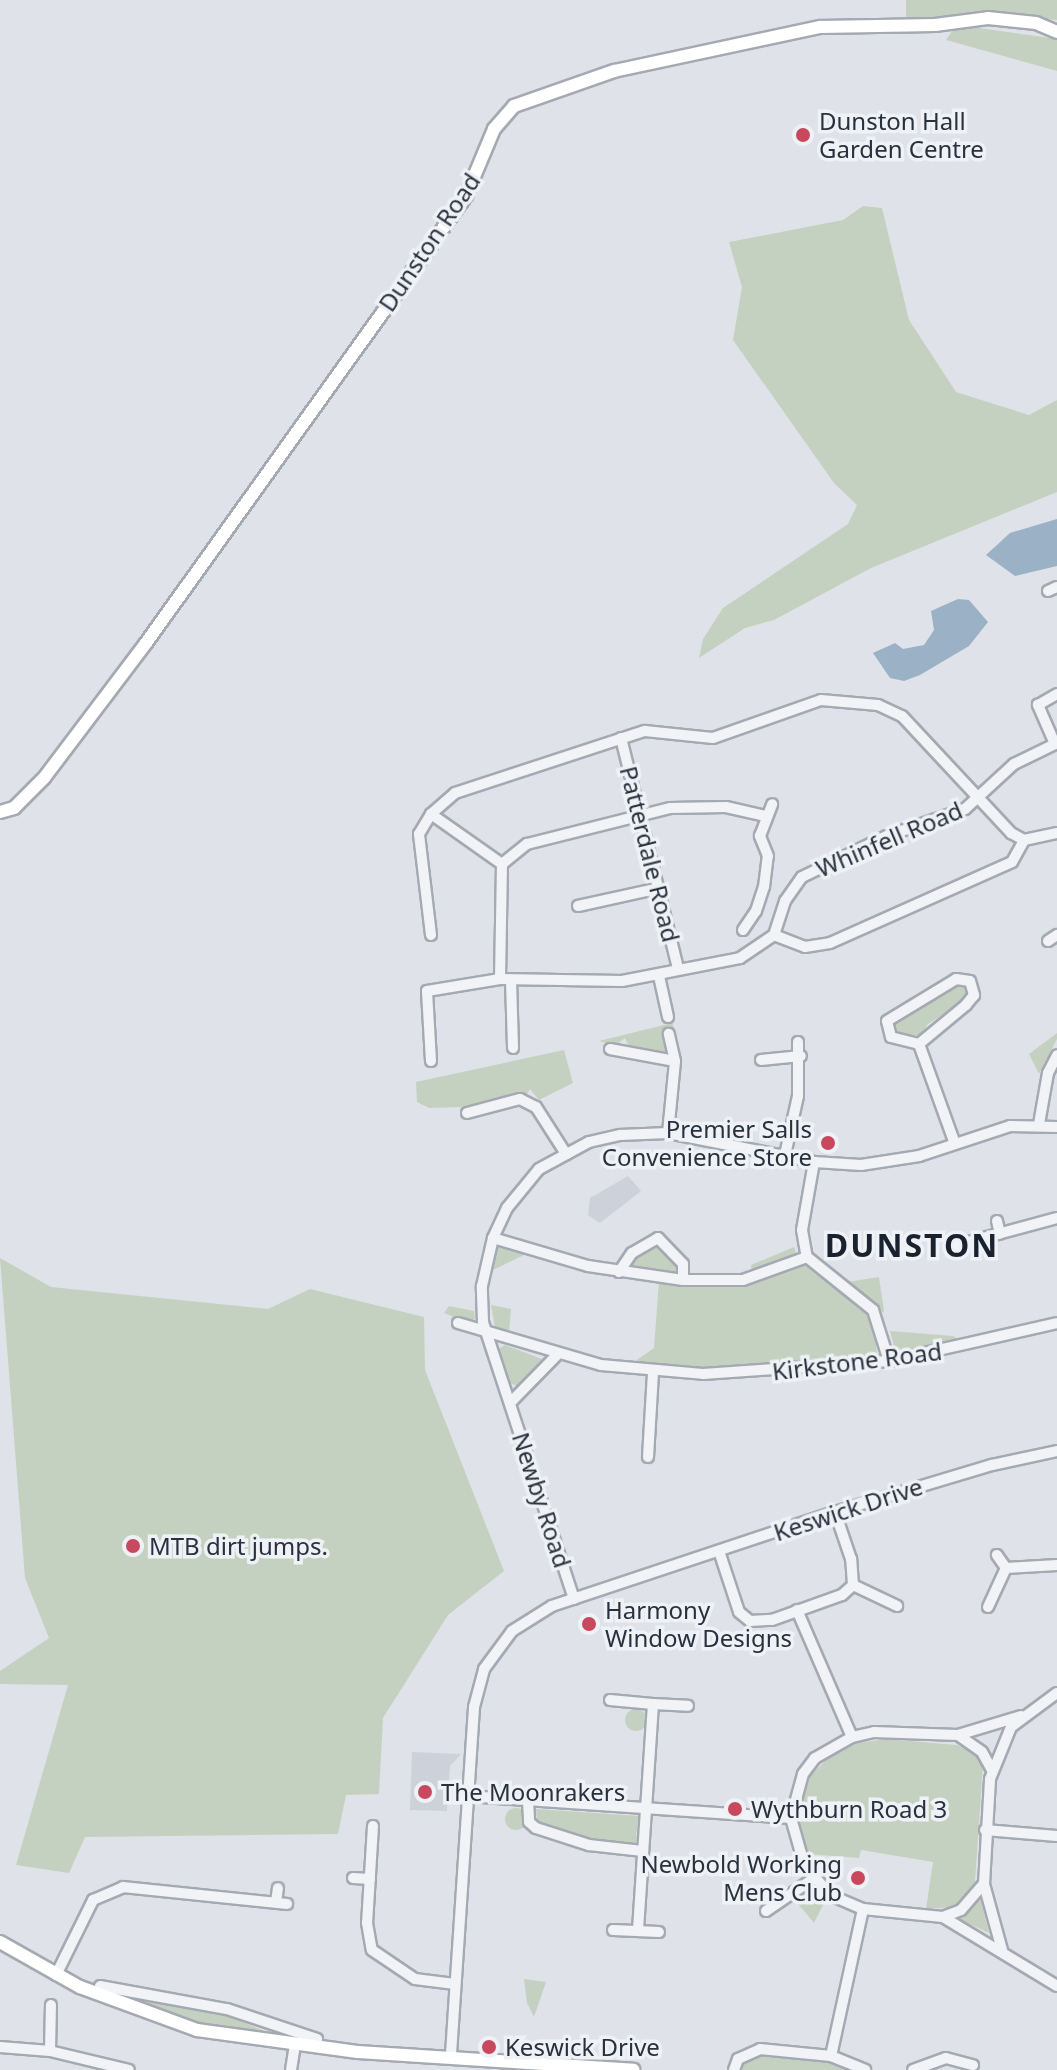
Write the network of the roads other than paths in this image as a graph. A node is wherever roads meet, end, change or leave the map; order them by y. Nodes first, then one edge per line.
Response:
1 (1057, 32) edge
2 (1057, 694) edge
3 (621, 738) junction
4 (1056, 744) edge
5 (979, 797) junction
6 (772, 804) dead end
7 (0, 812) edge
8 (431, 814) junction
9 (643, 814) junction
10 (766, 816) junction
11 (1057, 833) edge
12 (1024, 840) junction
13 (502, 864) junction
14 (659, 888) junction
15 (578, 906) dead end
16 (743, 930) dead end
17 (431, 935) dead end
18 (774, 935) junction
19 (678, 969) junction
20 (659, 976) junction
21 (506, 979) junction
22 (668, 1017) dead end
23 (669, 1034) dead end
24 (798, 1042) dead end
25 (919, 1044) junction
26 (513, 1048) dead end
27 (610, 1049) dead end
28 (1057, 1055) edge
29 (801, 1056) junction
30 (761, 1060) dead end
31 (431, 1061) dead end
32 (675, 1061) junction
33 (467, 1113) dead end
34 (1039, 1124) junction
35 (1057, 1127) edge
36 (668, 1133) junction
37 (955, 1144) junction
38 (566, 1154) junction
39 (785, 1155) junction
40 (814, 1162) junction
41 (1057, 1218) edge
42 (997, 1221) dead end
43 (1000, 1234) junction
44 (493, 1238) junction
45 (957, 1245) dead end
46 (807, 1257) junction
47 (619, 1272) junction
48 (683, 1280) junction
49 (458, 1323) dead end
50 (1057, 1323) edge
51 (486, 1333) junction
52 (557, 1355) junction
53 (889, 1361) junction
54 (653, 1373) junction
55 (511, 1402) junction
56 (1057, 1451) edge
57 (648, 1457) dead end
58 (835, 1512) junction
59 (719, 1551) junction
60 (997, 1555) dead end
61 (1057, 1565) edge
62 (1006, 1568) junction
63 (853, 1585) junction
64 (574, 1599) junction
65 (897, 1606) dead end
66 (988, 1607) dead end
67 (797, 1610) junction
68 (1057, 1693) edge
69 (610, 1700) dead end
70 (653, 1704) junction
71 (688, 1706) dead end
72 (1021, 1716) junction
73 (958, 1735) junction
74 (852, 1737) junction
75 (992, 1770) junction
76 (467, 1796) junction
77 (528, 1800) junction
78 (646, 1809) junction
79 (791, 1818) junction
80 (373, 1826) dead end
81 (985, 1830) junction
82 (1057, 1836) edge
83 (643, 1851) junction
84 (353, 1878) dead end
85 (370, 1879) junction
86 (813, 1879) junction
87 (984, 1884) junction
88 (278, 1888) dead end
89 (863, 1909) junction
90 (766, 1911) dead end
91 (943, 1917) junction
92 (638, 1929) junction
93 (613, 1930) dead end
94 (659, 1932) dead end
95 (0, 1942) edge
96 (1002, 1950) junction
97 (56, 1975) junction
98 (455, 1984) junction
99 (100, 1986) dead end
100 (1057, 1986) edge
101 (51, 2005) dead end
102 (317, 2039) dead end
103 (295, 2045) junction
104 (0, 2047) edge
105 (50, 2051) junction
106 (451, 2054) junction
107 (831, 2056) junction
108 (140, 2060) dead end
109 (527, 2065) edge
110 (973, 2065) dead end
111 (129, 2070) edge
112 (291, 2070) edge
113 (633, 2070) edge
114 (734, 2070) edge
115 (865, 2070) edge
116 (913, 2070) edge

1 - 7 main road, Dunston Road
2 - 4 street, Whinfell Road
3 - 5 street
3 - 8 street
3 - 9 street, Patterdale Road
4 - 5 street, Whinfell Road
5 - 12 street
5 - 18 street, Whinfell Road
6 - 10 street
8 - 13 street
8 - 17 street
9 - 10 street
9 - 13 street
9 - 14 street, Patterdale Road
10 - 16 street
11 - 12 street
12 - 18 street
13 - 21 street
14 - 15 street
14 - 19 street, Patterdale Road
18 - 19 street
19 - 20 street
20 - 21 street
20 - 22 street
21 - 26 street
21 - 31 street
23 - 32 street
24 - 29 street
25 - 25 street
25 - 37 street
27 - 32 street
28 - 34 street
29 - 30 street
29 - 39 street
32 - 36 street
33 - 38 street
34 - 35 street, Newby Road
34 - 37 street, Newby Road
36 - 38 street, Newby Road
36 - 39 street, Newby Road
37 - 40 street, Newby Road
38 - 44 street, Newby Road
39 - 40 street, Newby Road
40 - 46 street
41 - 43 street
42 - 43 street
43 - 45 street
44 - 47 street
44 - 51 street, Newby Road
46 - 48 street
46 - 53 street
47 - 48 street
47 - 48 street
49 - 51 street, Kirkstone Road
50 - 53 street, Kirkstone Road
51 - 52 street, Kirkstone Road
51 - 55 street, Newby Road
52 - 54 street, Kirkstone Road
52 - 55 street, Newby Road
53 - 54 street, Kirkstone Road
54 - 57 street
55 - 64 street, Newby Road
56 - 58 street, Keswick Drive
58 - 59 street, Keswick Drive
58 - 63 street
59 - 64 street, Keswick Drive
59 - 67 street
60 - 62 street
61 - 62 street
62 - 66 street
63 - 65 street
63 - 67 street
64 - 76 street, Keswick Drive
67 - 74 street
68 - 72 street
69 - 70 street
70 - 71 street
70 - 78 street
72 - 73 street
72 - 75 street
73 - 74 street
73 - 75 street
74 - 79 street
75 - 81 street
76 - 77 street
76 - 98 street, Keswick Drive
77 - 78 street
77 - 83 street
78 - 79 street
78 - 83 street
79 - 86 street
80 - 85 street
81 - 82 street
81 - 87 street
83 - 92 street
84 - 85 street
85 - 98 street
86 - 89 street
86 - 90 street
87 - 91 street
87 - 96 street
88 - 97 street
89 - 91 street
89 - 107 street
91 - 96 street
92 - 93 street
92 - 94 street
95 - 97 main road
96 - 100 street
97 - 103 main road
98 - 106 street, Keswick Drive
99 - 102 street
101 - 105 street
103 - 106 main road
103 - 112 street
104 - 105 street
105 - 111 street
106 - 109 main road
107 - 114 street
107 - 115 street
108 - 111 street
109 - 113 main road
110 - 116 street

